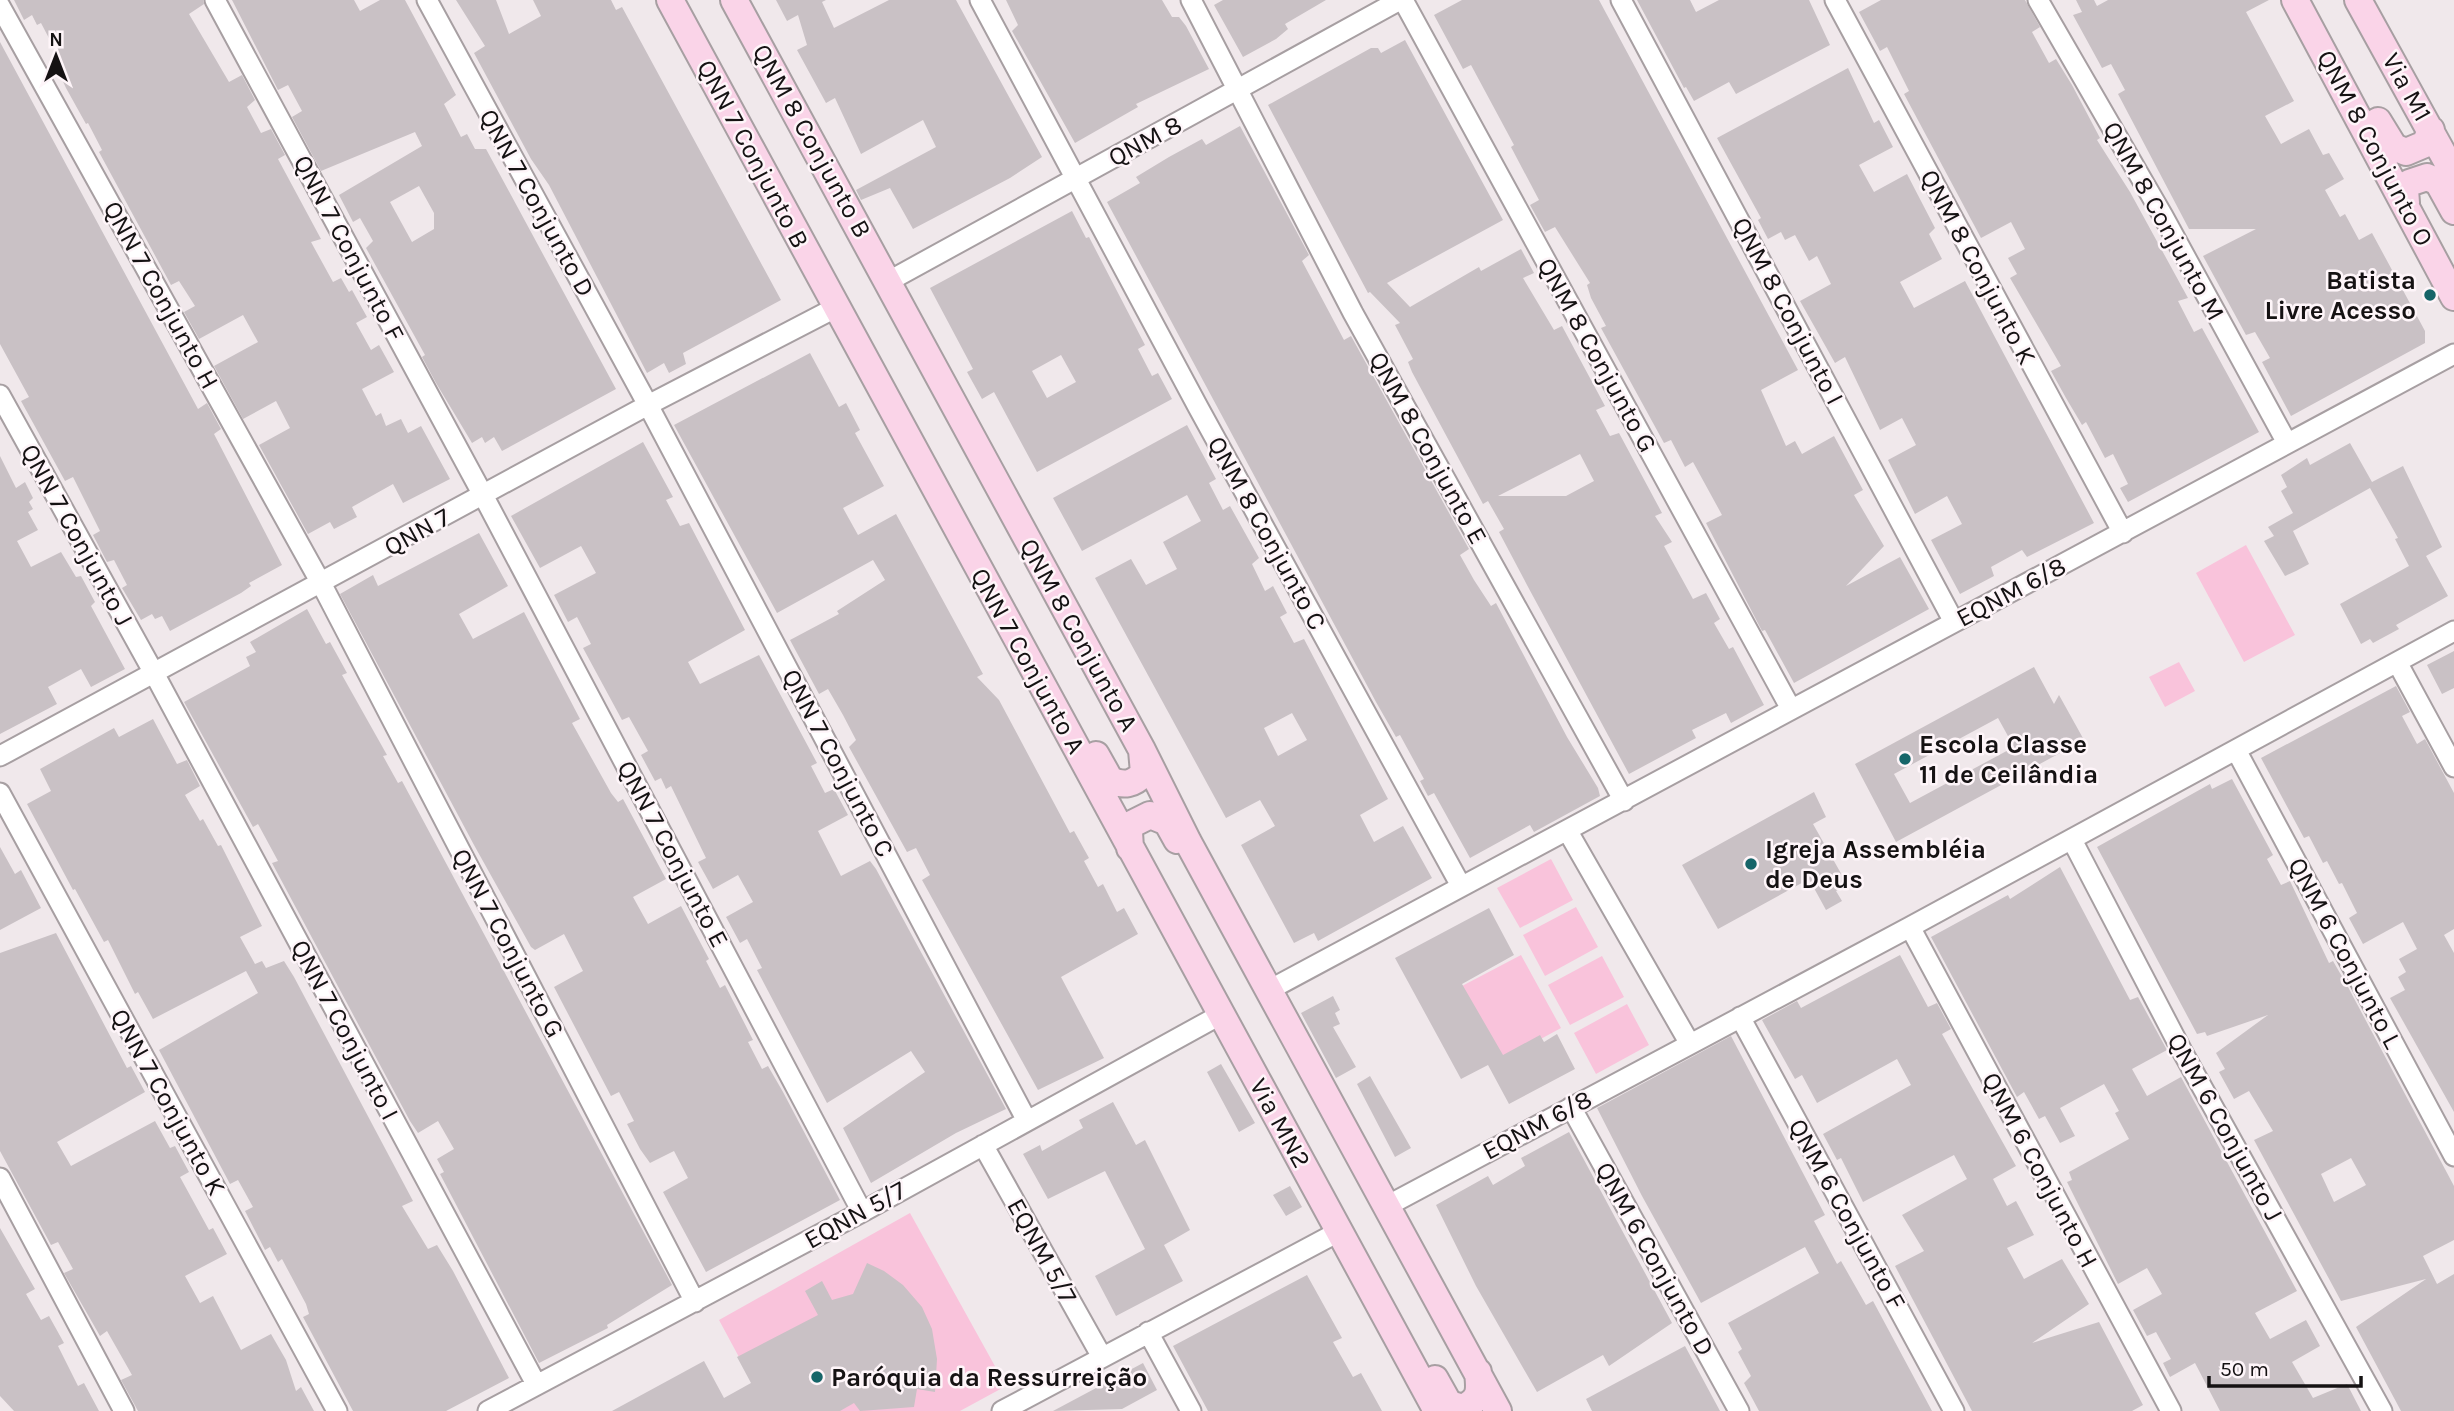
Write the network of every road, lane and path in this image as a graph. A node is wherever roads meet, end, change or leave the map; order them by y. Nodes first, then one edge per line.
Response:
1 (215, 0) edge
2 (427, 0) edge
3 (670, 0) edge
4 (980, 0) edge
5 (1191, 0) edge
6 (1401, 0) edge
7 (1620, 0) edge
8 (1835, 0) edge
9 (2038, 0) edge
10 (2295, 0) edge
11 (2358, 0) edge
12 (734, 1) edge
13 (0, 6) edge
14 (2311, 27) junction
15 (1240, 90) junction
16 (2431, 130) junction
17 (2454, 174) edge
18 (1075, 179) junction
19 (2406, 203) junction
20 (2454, 211) edge
21 (889, 281) junction
22 (2454, 296) edge
23 (835, 308) junction
24 (2454, 354) edge
25 (0, 395) edge
26 (648, 405) junction
27 (2287, 443) junction
28 (483, 495) junction
29 (2123, 533) junction
30 (971, 556) junction
31 (322, 585) junction
32 (1954, 622) junction
33 (2454, 631) edge
34 (2397, 662) junction
35 (155, 675) junction
36 (1791, 709) junction
37 (1142, 750) junction
38 (2236, 750) junction
39 (0, 756) edge
40 (2454, 767) edge
41 (0, 793) edge
42 (1624, 801) junction
43 (1567, 830) junction
44 (2072, 839) junction
45 (1130, 848) junction
46 (1461, 886) junction
47 (1910, 928) junction
48 (1273, 997) junction
49 (1220, 1015) junction
50 (1741, 1017) junction
51 (1690, 1044) junction
52 (1571, 1107) junction
53 (1027, 1121) junction
54 (983, 1145) junction
55 (2454, 1156) edge
56 (0, 1178) edge
57 (1385, 1207) junction
58 (862, 1212) junction
59 (1334, 1220) junction
60 (695, 1302) junction
61 (1148, 1332) junction
62 (1102, 1357) junction
63 (1478, 1372) junction
64 (536, 1384) junction
65 (124, 1411) edge
66 (337, 1411) edge
67 (488, 1411) edge
68 (1002, 1411) edge
69 (1191, 1411) edge
70 (1437, 1411) edge
71 (1498, 1411) edge
72 (1739, 1411) edge
73 (1954, 1411) edge
74 (2171, 1411) edge
75 (2382, 1411) edge

1 - 28 street, QNN 7 Conjunto F
2 - 26 street, QNN 7 Conjunto D
3 - 23 main road, QNN 7 Conjunto B
4 - 18 street, QNM 8 Conjunto C
5 - 15 street, QNM 8 Conjunto E
6 - 15 street, QNM 8
6 - 36 street, QNM 8 Conjunto G
7 - 32 street, QNM 8 Conjunto I
8 - 29 street, QNM 8 Conjunto K
9 - 27 street, QNM 8 Conjunto M
10 - 14 main road, QNM 8 Conjunto O
11 - 16 main road, Via M1
12 - 21 main road, QNM 8 Conjunto B
13 - 31 street, QNN 7 Conjunto H
14 - 16 main road
14 - 19 main road, QNM 8 Conjunto O
15 - 18 street, QNM 8
15 - 42 street, QNM 8 Conjunto E
16 - 17 main road, Via M1
18 - 21 street, QNM 8
18 - 46 street, QNM 8 Conjunto C
19 - 20 main road
19 - 22 main road, QNM 8 Conjunto O
21 - 37 main road, QNM 8 Conjunto A
23 - 26 street, QNN 7
23 - 30 main road, QNN 7 Conjunto A
24 - 27 street, EQNM 6/8
25 - 35 street, QNN 7 Conjunto J
26 - 28 street, QNN 7
26 - 53 street, QNN 7 Conjunto C
27 - 29 street, EQNM 6/8
28 - 31 street, QNN 7
28 - 58 street, QNN 7 Conjunto E
29 - 32 street, EQNM 6/8
30 - 37 main road
30 - 45 main road, QNN 7 Conjunto A
31 - 35 street, QNN 7
31 - 60 street, QNN 7 Conjunto G
32 - 36 street, EQNM 6/8
33 - 34 street, EQNM 6/8
34 - 38 street, EQNM 6/8
34 - 40 street
35 - 39 street, QNN 7
35 - 64 street, QNN 7 Conjunto I
36 - 42 street, EQNM 6/8
37 - 48 main road, QNM 8 Conjunto A
38 - 44 street, EQNM 6/8
38 - 55 street, QNM 6 Conjunto L
41 - 66 street, QNN 7 Conjunto K
42 - 43 street, EQNM 6/8
43 - 46 street, EQNM 6/8
43 - 51 street
44 - 47 street, EQNM 6/8
44 - 75 street, QNM 6 Conjunto J
45 - 48 main road
45 - 49 main road, QNN 7 Conjunto A
46 - 48 street, EQNM 6/8
47 - 50 street, EQNM 6/8
47 - 74 street, QNM 6 Conjunto H
48 - 57 main road, Via MN2
49 - 53 street, EQNN 5/7
49 - 59 main road, Via MN2
50 - 51 street, EQNM 6/8
50 - 73 street, QNM 6 Conjunto F
51 - 52 street, EQNM 6/8
52 - 57 street, EQNM 6/8
52 - 72 street, QNM 6 Conjunto D
53 - 54 street, EQNN 5/7
54 - 58 street, EQNN 5/7
54 - 62 street, EQNM 5/7
56 - 65 street
57 - 63 main road, Via MN2
58 - 60 street, EQNN 5/7
59 - 61 street
59 - 63 main road
59 - 70 main road
60 - 64 street, EQNN 5/7
61 - 62 street
61 - 69 street
62 - 68 street
63 - 71 main road, Via MN2
64 - 67 street, EQNN 5/7

